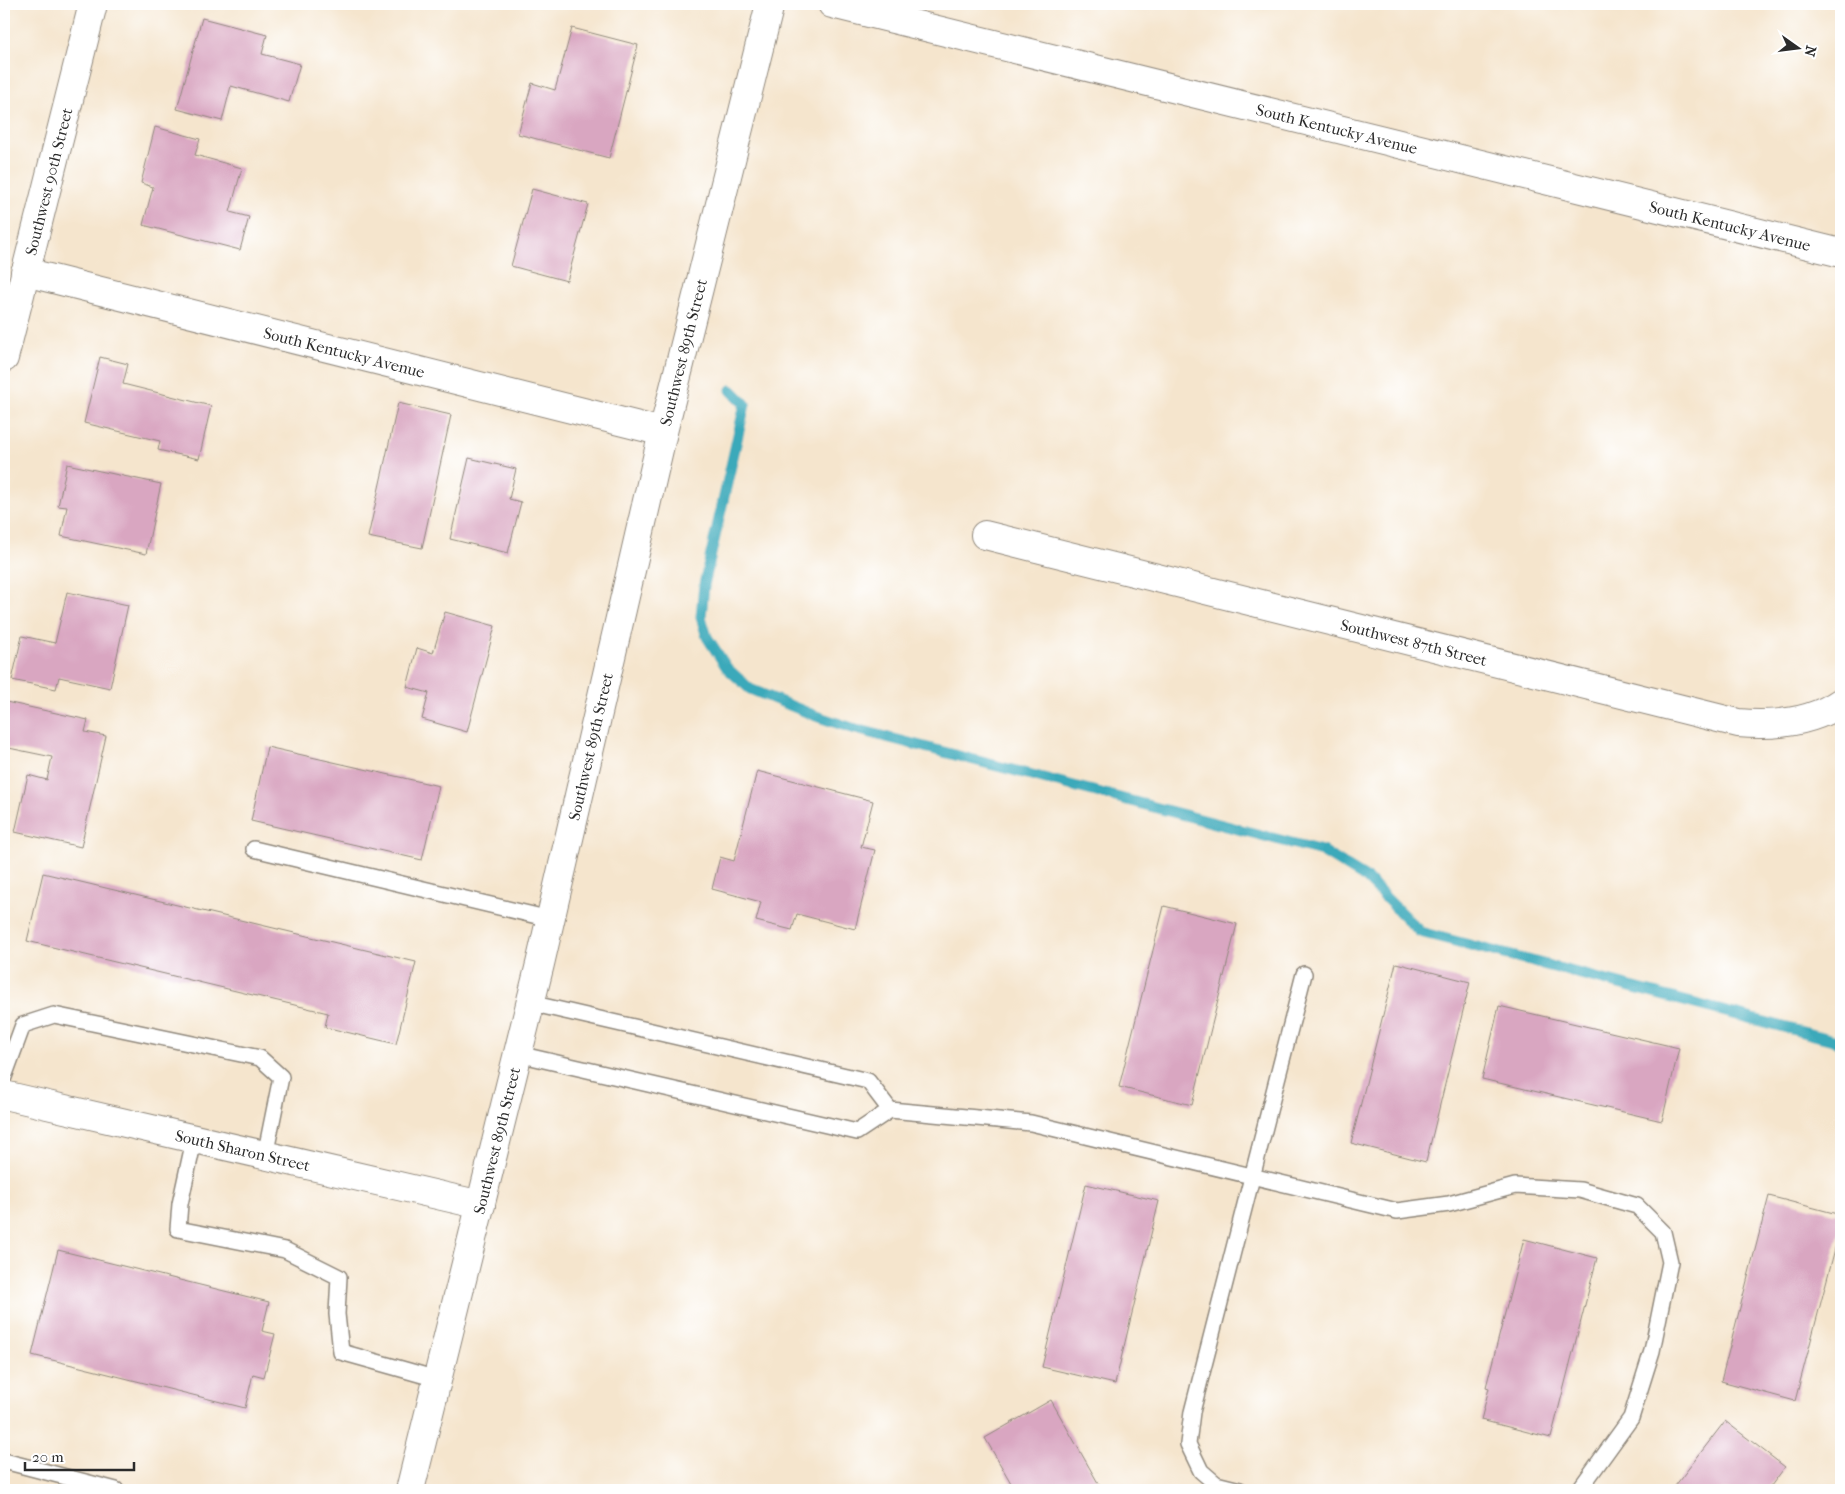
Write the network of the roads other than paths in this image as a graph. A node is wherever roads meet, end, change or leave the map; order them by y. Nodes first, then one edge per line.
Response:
1 (93, 4) edge
2 (770, 4) edge
3 (832, 4) edge
4 (1841, 254) edge
5 (25, 272) junction
6 (4, 358) edge
7 (663, 432) junction
8 (985, 535) dead end
9 (1841, 702) edge
10 (254, 849) dead end
11 (550, 919) junction
12 (1304, 974) dead end
13 (530, 1003) junction
14 (518, 1054) junction
15 (4, 1077) edge
16 (4, 1095) edge
17 (890, 1110) junction
18 (194, 1140) junction
19 (265, 1156) junction
20 (1253, 1177) junction
21 (481, 1205) junction
22 (437, 1379) junction
23 (4, 1462) edge
24 (116, 1490) edge
25 (410, 1490) edge
26 (1240, 1490) edge
27 (1579, 1490) edge

1 - 5 street, Southwest 90th Street
2 - 7 street, Southwest 89th Street
3 - 4 street, South Kentucky Avenue
5 - 6 street, Southwest 90th Street
5 - 7 street, South Kentucky Avenue
7 - 11 street, Southwest 89th Street
8 - 9 street, Southwest 87th Street
10 - 11 lane
11 - 13 street, Southwest 89th Street
12 - 20 lane
13 - 14 street, Southwest 89th Street
13 - 17 lane
14 - 17 lane
14 - 21 street, Southwest 89th Street
15 - 19 lane
16 - 18 street, South Sharon Street
17 - 20 lane
18 - 19 street, South Sharon Street
18 - 22 lane
19 - 21 street, South Sharon Street
20 - 26 lane
20 - 27 lane
21 - 22 street, Southwest 89th Street
22 - 25 street, Southwest 89th Street
23 - 24 lane

